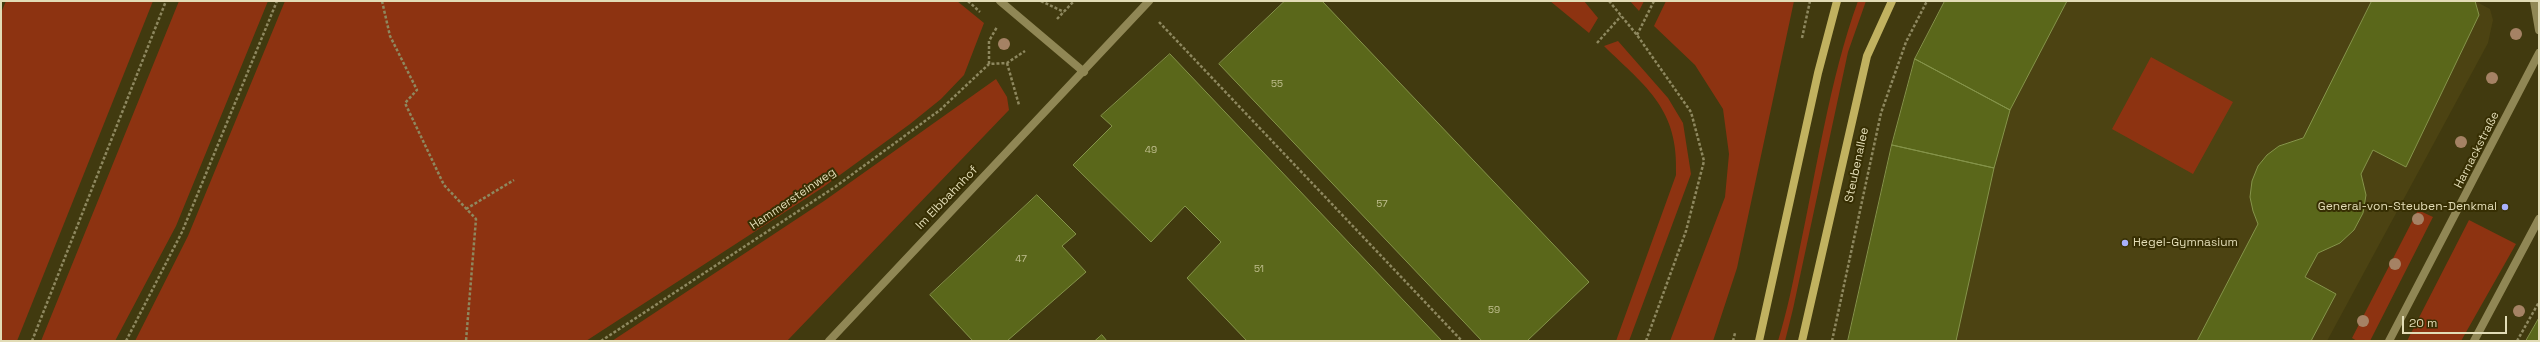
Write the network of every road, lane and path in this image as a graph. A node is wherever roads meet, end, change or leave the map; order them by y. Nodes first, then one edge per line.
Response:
1 (166, 1) edge
2 (277, 1) edge
3 (382, 1) edge
4 (1000, 1) edge
5 (1041, 1) edge
6 (1074, 1) edge
7 (1149, 1) edge
8 (1609, 1) edge
9 (1654, 1) edge
10 (1838, 1) edge
11 (1892, 1) edge
12 (1927, 1) edge
13 (2534, 1) edge
14 (1012, 10) junction
15 (1064, 12) junction
16 (1060, 15) dead end
17 (1621, 16) junction
18 (2539, 30) edge
19 (1637, 35) junction
20 (1597, 43) dead end
21 (1181, 45) dead end
22 (1028, 49) dead end
23 (2539, 53) edge
24 (1007, 63) junction
25 (989, 64) junction
26 (1084, 72) junction
27 (1021, 110) dead end
28 (514, 180) dead end
29 (466, 209) junction
30 (2539, 218) edge
31 (2539, 302) edge
32 (32, 341) edge
33 (126, 341) edge
34 (466, 341) edge
35 (601, 341) edge
36 (829, 341) edge
37 (1462, 341) edge
38 (1646, 341) edge
39 (1759, 341) edge
40 (1802, 341) edge
41 (1832, 341) edge
42 (2389, 341) edge
43 (2474, 341) edge
44 (2517, 341) edge

1 - 32 path
2 - 33 path
3 - 29 path
4 - 14 street
5 - 15 path
6 - 15 path
7 - 26 street
8 - 17 path
9 - 19 path
10 - 39 main road
11 - 40 main road, Steubenallee
12 - 41 path, Steubenallee
13 - 18 street
14 - 25 path
14 - 26 street
15 - 16 path
17 - 19 path
17 - 20 path
19 - 38 path
21 - 37 path
22 - 24 path
23 - 42 street, Harnackstraße
24 - 25 path
24 - 27 path
25 - 35 path, Hammersteinweg
26 - 36 street, Im Elbbahnhof
28 - 29 path
29 - 34 path
30 - 43 street
31 - 44 path

